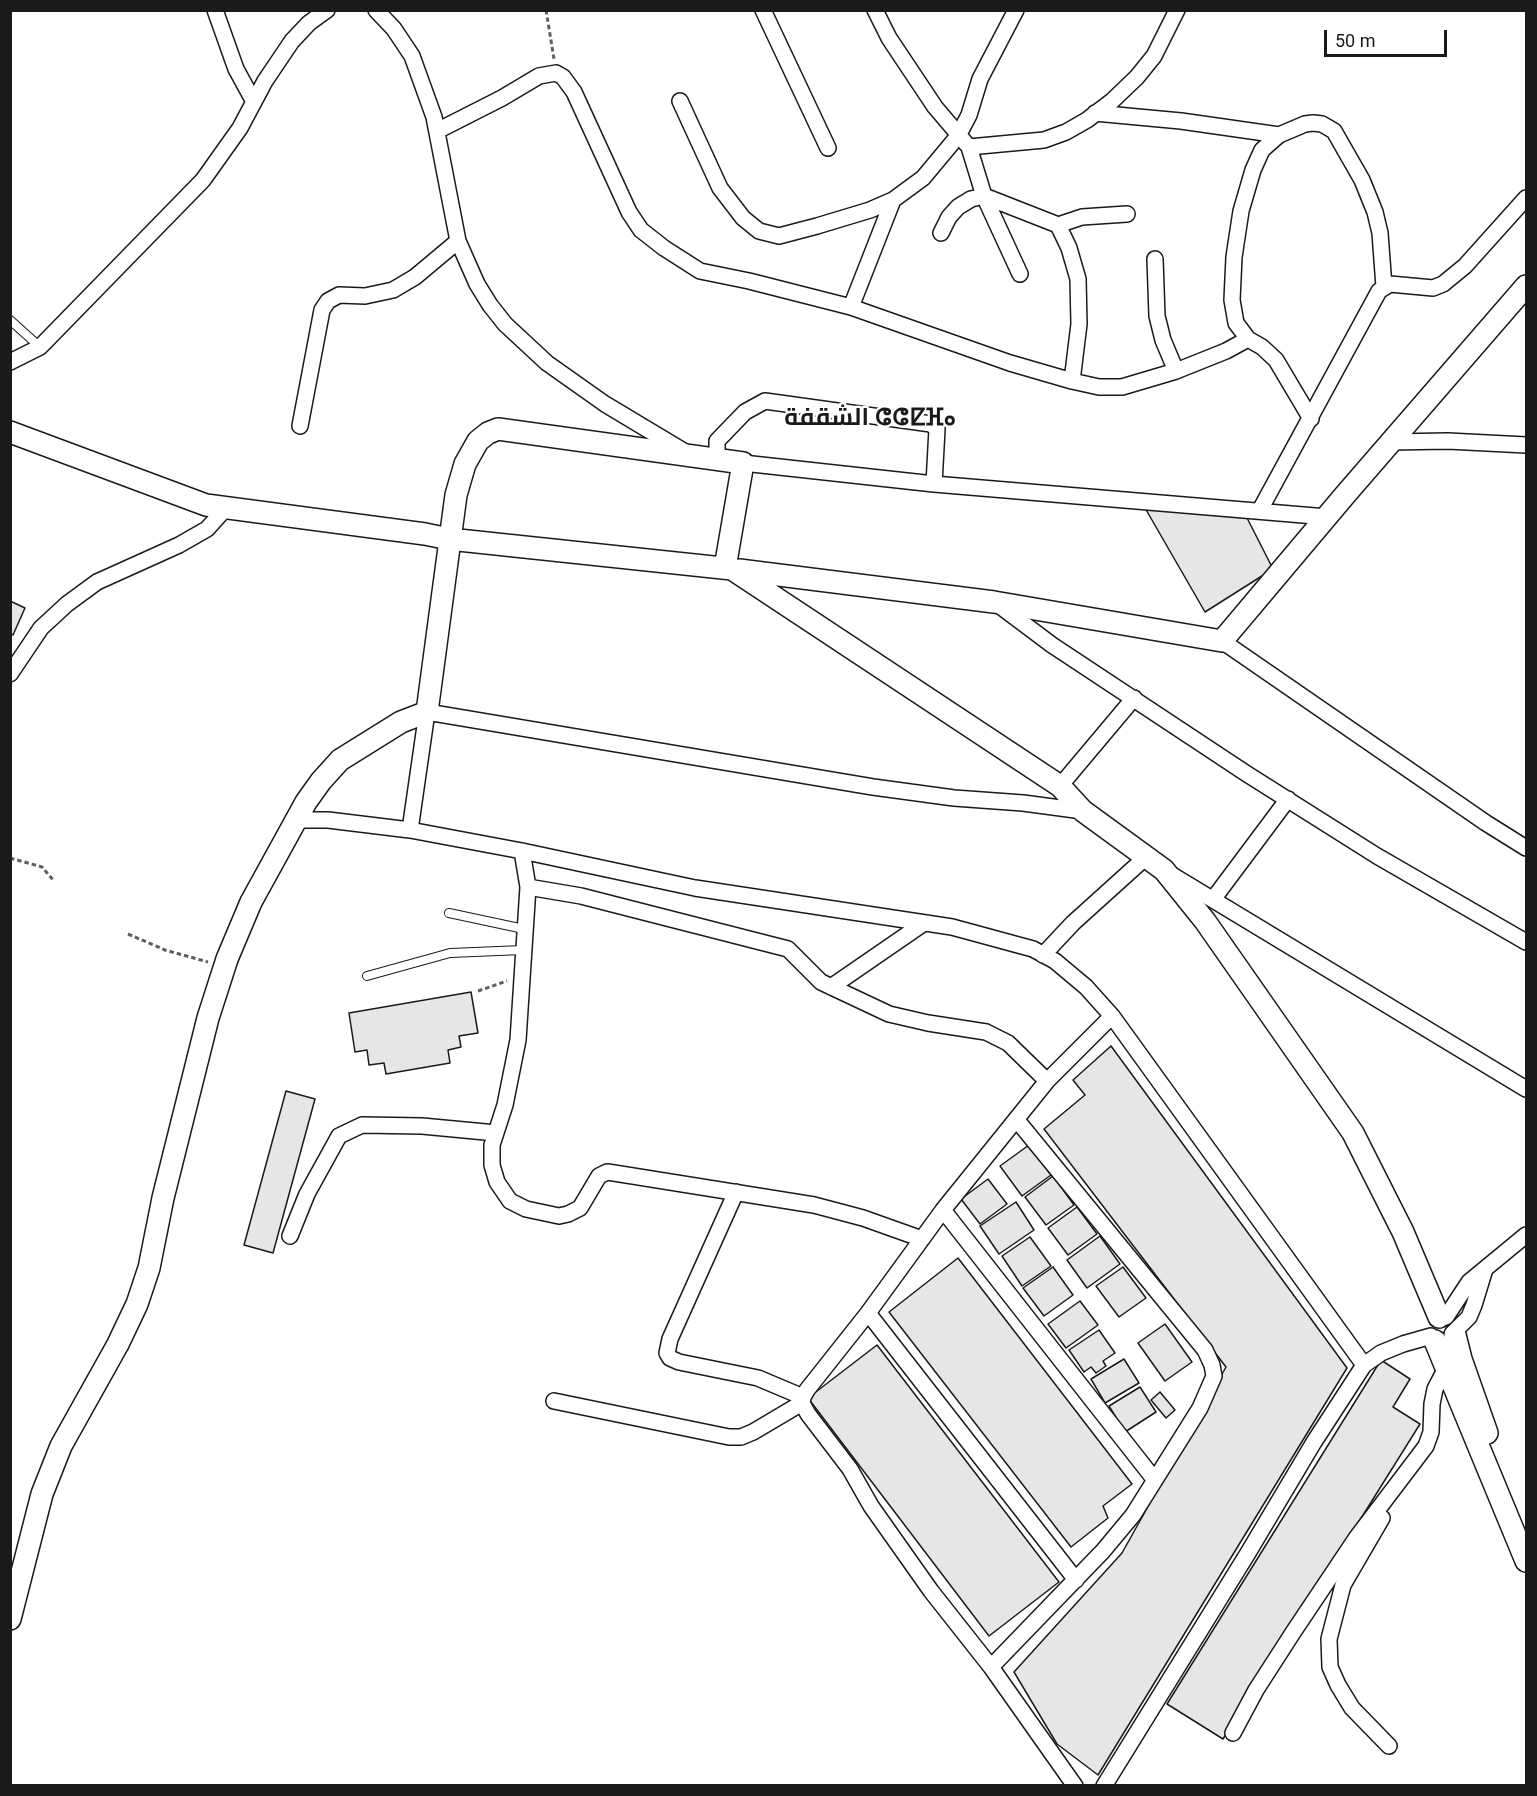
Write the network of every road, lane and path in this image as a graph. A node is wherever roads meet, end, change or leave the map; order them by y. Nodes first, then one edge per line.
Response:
1 (215, 10) edge
2 (327, 10) edge
3 (376, 10) edge
4 (546, 10) edge
5 (762, 10) edge
6 (875, 10) edge
7 (1016, 10) edge
8 (1177, 10) edge
9 (556, 73) junction
10 (680, 101) dead end
11 (254, 102) junction
12 (1095, 113) junction
13 (437, 131) junction
14 (1279, 135) junction
15 (958, 136) junction
16 (969, 147) junction
17 (828, 148) dead end
18 (984, 196) junction
19 (1527, 198) edge
20 (893, 200) junction
21 (1126, 214) dead end
22 (1058, 225) junction
23 (941, 233) dead end
24 (458, 242) junction
25 (1155, 259) dead end
26 (1020, 274) dead end
27 (1527, 286) edge
28 (1384, 287) junction
29 (851, 307) junction
30 (10, 321) edge
31 (1248, 339) junction
32 (40, 347) junction
33 (10, 362) edge
34 (1176, 371) junction
35 (1072, 381) junction
36 (1311, 419) junction
37 (300, 426) dead end
38 (10, 432) edge
39 (1391, 442) junction
40 (1527, 445) edge
41 (693, 457) junction
42 (717, 459) junction
43 (743, 462) junction
44 (934, 484) junction
45 (225, 508) junction
46 (1260, 510) junction
47 (1327, 517) junction
48 (449, 539) junction
49 (728, 568) junction
50 (994, 602) junction
51 (1222, 641) junction
52 (10, 674) edge
53 (1134, 698) junction
54 (427, 712) junction
55 (1060, 786) junction
56 (1288, 799) junction
57 (1083, 811) junction
58 (296, 820) junction
59 (410, 830) junction
60 (1527, 848) edge
61 (522, 851) junction
62 (10, 858) edge
63 (1145, 858) junction
64 (1164, 870) junction
65 (54, 881) dead end
66 (528, 887) junction
67 (1214, 898) junction
68 (449, 913) dead end
69 (924, 923) junction
70 (524, 929) junction
71 (128, 934) dead end
72 (1527, 942) edge
73 (523, 950) junction
74 (1043, 955) junction
75 (224, 967) junction
76 (367, 976) dead end
77 (521, 976) junction
78 (831, 987) junction
79 (478, 991) dead end
80 (1112, 1017) junction
81 (1047, 1081) junction
82 (1527, 1089) edge
83 (1016, 1119) junction
84 (496, 1133) junction
85 (736, 1192) junction
86 (943, 1210) junction
87 (1527, 1235) edge
88 (290, 1236) dead end
89 (922, 1239) junction
90 (868, 1313) junction
91 (1444, 1329) junction
92 (1364, 1365) junction
93 (1446, 1368) junction
94 (802, 1400) junction
95 (554, 1401) dead end
96 (1154, 1479) junction
97 (1392, 1492) junction
98 (1527, 1531) edge
99 (1527, 1561) edge
100 (1076, 1580) junction
101 (10, 1619) edge
102 (991, 1666) junction
103 (1233, 1733) dead end
104 (1389, 1746) dead end
105 (1075, 1785) edge
106 (1104, 1785) edge

1 - 11 street
2 - 11 street
3 - 13 street
4 - 9 path
5 - 17 street
6 - 15 street
7 - 15 street
8 - 12 street
9 - 13 street
9 - 29 street
10 - 20 street
11 - 32 street
12 - 14 street
12 - 16 street
13 - 24 street
14 - 28 street
14 - 31 street
15 - 16 street
15 - 20 street
16 - 18 street
18 - 22 street
18 - 23 street
18 - 26 street
19 - 28 street
20 - 29 street
21 - 22 street
22 - 35 street
24 - 37 street
24 - 41 street
25 - 34 street
27 - 39 main road
28 - 36 street
29 - 35 street
30 - 32 lane
31 - 34 street
31 - 36 street
32 - 33 street
34 - 35 street
36 - 46 street
38 - 45 main road
39 - 40 street
39 - 47 main road
41 - 42 main road
41 - 48 main road
42 - 43 main road
42 - 44 street
43 - 44 street
43 - 49 main road
44 - 46 street
45 - 48 main road
45 - 52 street
46 - 47 street
47 - 51 main road
48 - 49 main road
48 - 54 main road
49 - 50 main road
49 - 55 main road
50 - 51 main road
50 - 53 street
51 - 60 street
53 - 55 street
53 - 56 street
54 - 57 street
54 - 58 main road
54 - 59 street
55 - 57 main road
56 - 67 street
56 - 72 street
57 - 63 main road
58 - 59 street
58 - 75 main road
59 - 61 street
61 - 66 street
61 - 69 street
62 - 65 path
63 - 64 main road
63 - 74 street
64 - 67 street
64 - 91 main road
66 - 70 street
66 - 78 street
67 - 82 street
68 - 70 lane
69 - 74 street
69 - 78 street
70 - 73 street
71 - 75 path
73 - 76 lane
73 - 77 street
74 - 80 street
75 - 101 main road
77 - 79 path
77 - 84 street
78 - 81 street
80 - 81 street
80 - 92 street
81 - 83 street
83 - 86 street
83 - 96 street
84 - 85 street
84 - 88 street
85 - 89 street
85 - 94 street
86 - 89 street
86 - 96 street
87 - 91 street
89 - 90 street
90 - 94 street
90 - 100 street
91 - 92 street
91 - 93 main road
91 - 98 main road
92 - 106 street
93 - 97 street
93 - 99 main road
94 - 95 street
94 - 102 street
96 - 100 street
97 - 103 street
97 - 104 street
100 - 102 street
102 - 105 street

